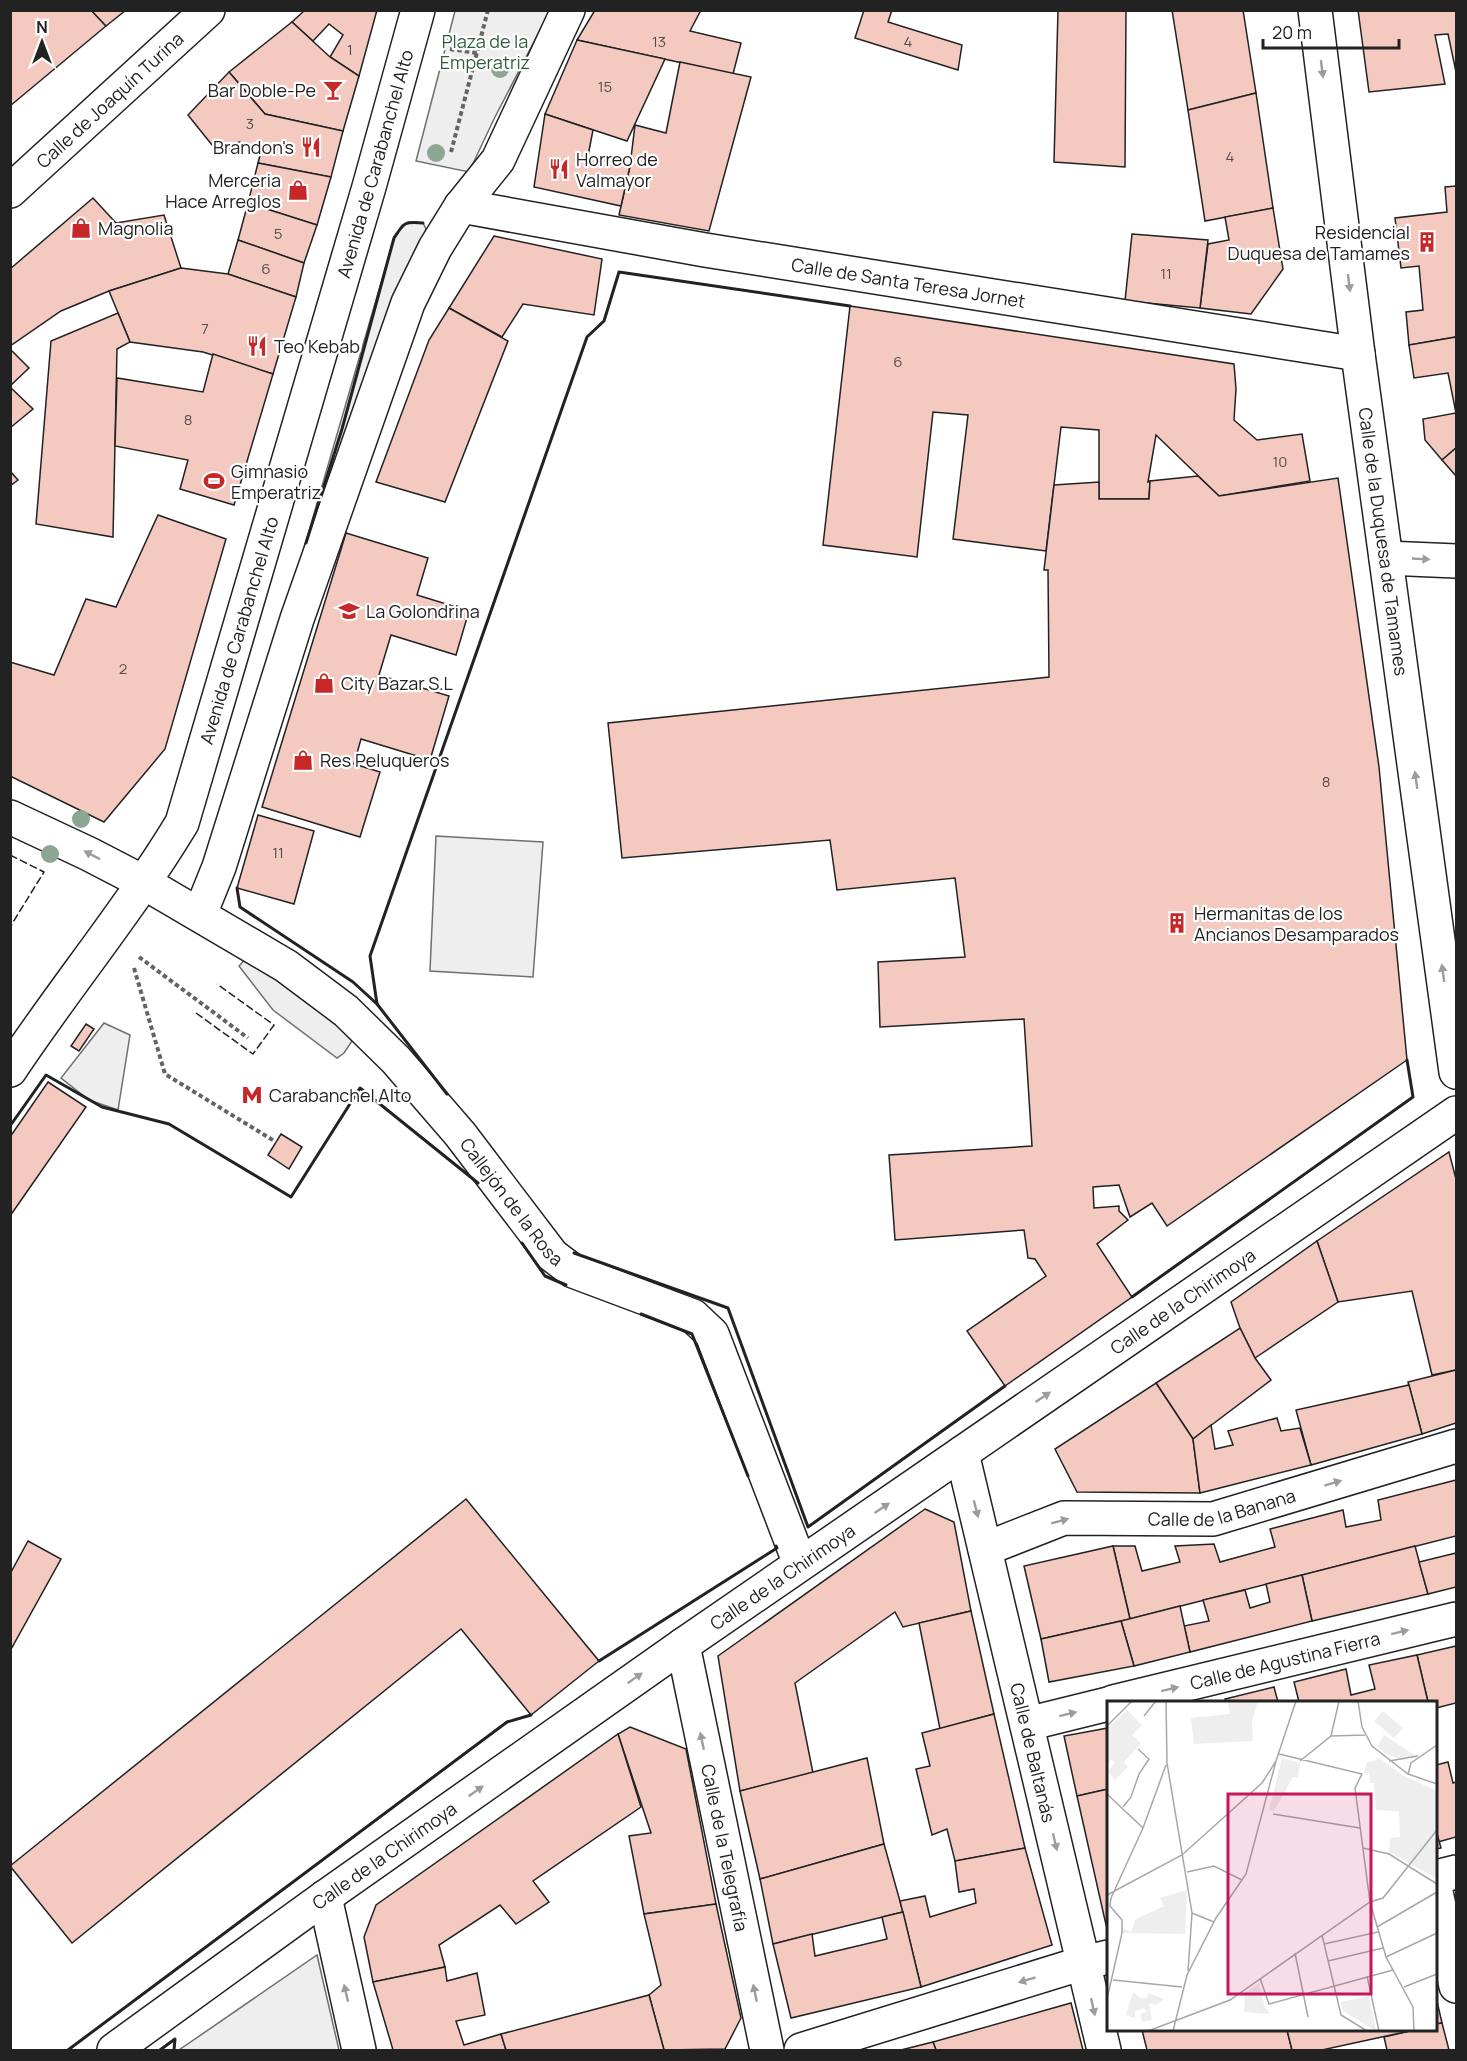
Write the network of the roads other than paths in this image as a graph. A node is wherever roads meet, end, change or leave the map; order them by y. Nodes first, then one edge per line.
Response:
1 (208, 10) edge
2 (418, 10) edge
3 (568, 10) edge
4 (1315, 10) edge
5 (10, 191) edge
6 (461, 206) junction
7 (1358, 354) junction
8 (1386, 558) junction
9 (1456, 561) edge
10 (10, 817) edge
11 (144, 882) junction
12 (200, 914) junction
13 (10, 1070) edge
14 (1456, 1072) edge
15 (1456, 1113) edge
16 (1456, 1446) edge
17 (962, 1452) junction
18 (985, 1549) junction
19 (800, 1564) junction
20 (1456, 1619) edge
21 (682, 1645) junction
22 (1117, 1701) edge
23 (1107, 1704) edge
24 (1027, 1724) junction
25 (1456, 1872) edge
26 (1437, 1877) edge
27 (325, 1897) junction
28 (1437, 1897) edge
29 (1096, 1960) edge
30 (1456, 1986) edge
31 (114, 2050) edge
32 (359, 2050) edge
33 (767, 2050) edge
34 (801, 2050) edge
35 (1104, 2050) edge

1 - 5 street, Calle de Joaquín Turina
2 - 11 street, Avenida de Carabanchel Alto
3 - 6 street
4 -> 7 street, Calle de la Duquesa de Tamames
6 - 7 street, Calle de Santa Teresa Jornet
6 - 12 street
7 - 8 street, Calle de la Duquesa de Tamames
8 -> 9 street
14 -> 8 street, Calle de la Duquesa de Tamames
11 -> 10 street, Callejón de la Rosa
11 - 12 street, Callejón de la Rosa
11 - 13 street, Avenida de Carabanchel Alto
12 - 19 street, Callejón de la Rosa
17 -> 15 street, Calle de la Chirimoya
18 -> 16 street, Calle de la Banana
17 -> 18 street, Calle de Baltanás
19 -> 17 street, Calle de la Chirimoya
18 - 24 street, Calle de Baltanás
19 - 21 street, Calle de la Chirimoya
22 -> 20 street, Calle de Agustina Fierra
27 -> 21 street, Calle de la Chirimoya
33 -> 21 street, Calle de la Telegrafía
24 -> 23 street
24 -> 29 street, Calle de Baltanás
25 - 26 street
27 - 31 street, Calle de la Chirimoya
32 -> 27 street
28 - 30 street
29 -> 34 street
29 -> 35 street, Calle de Baltanás

